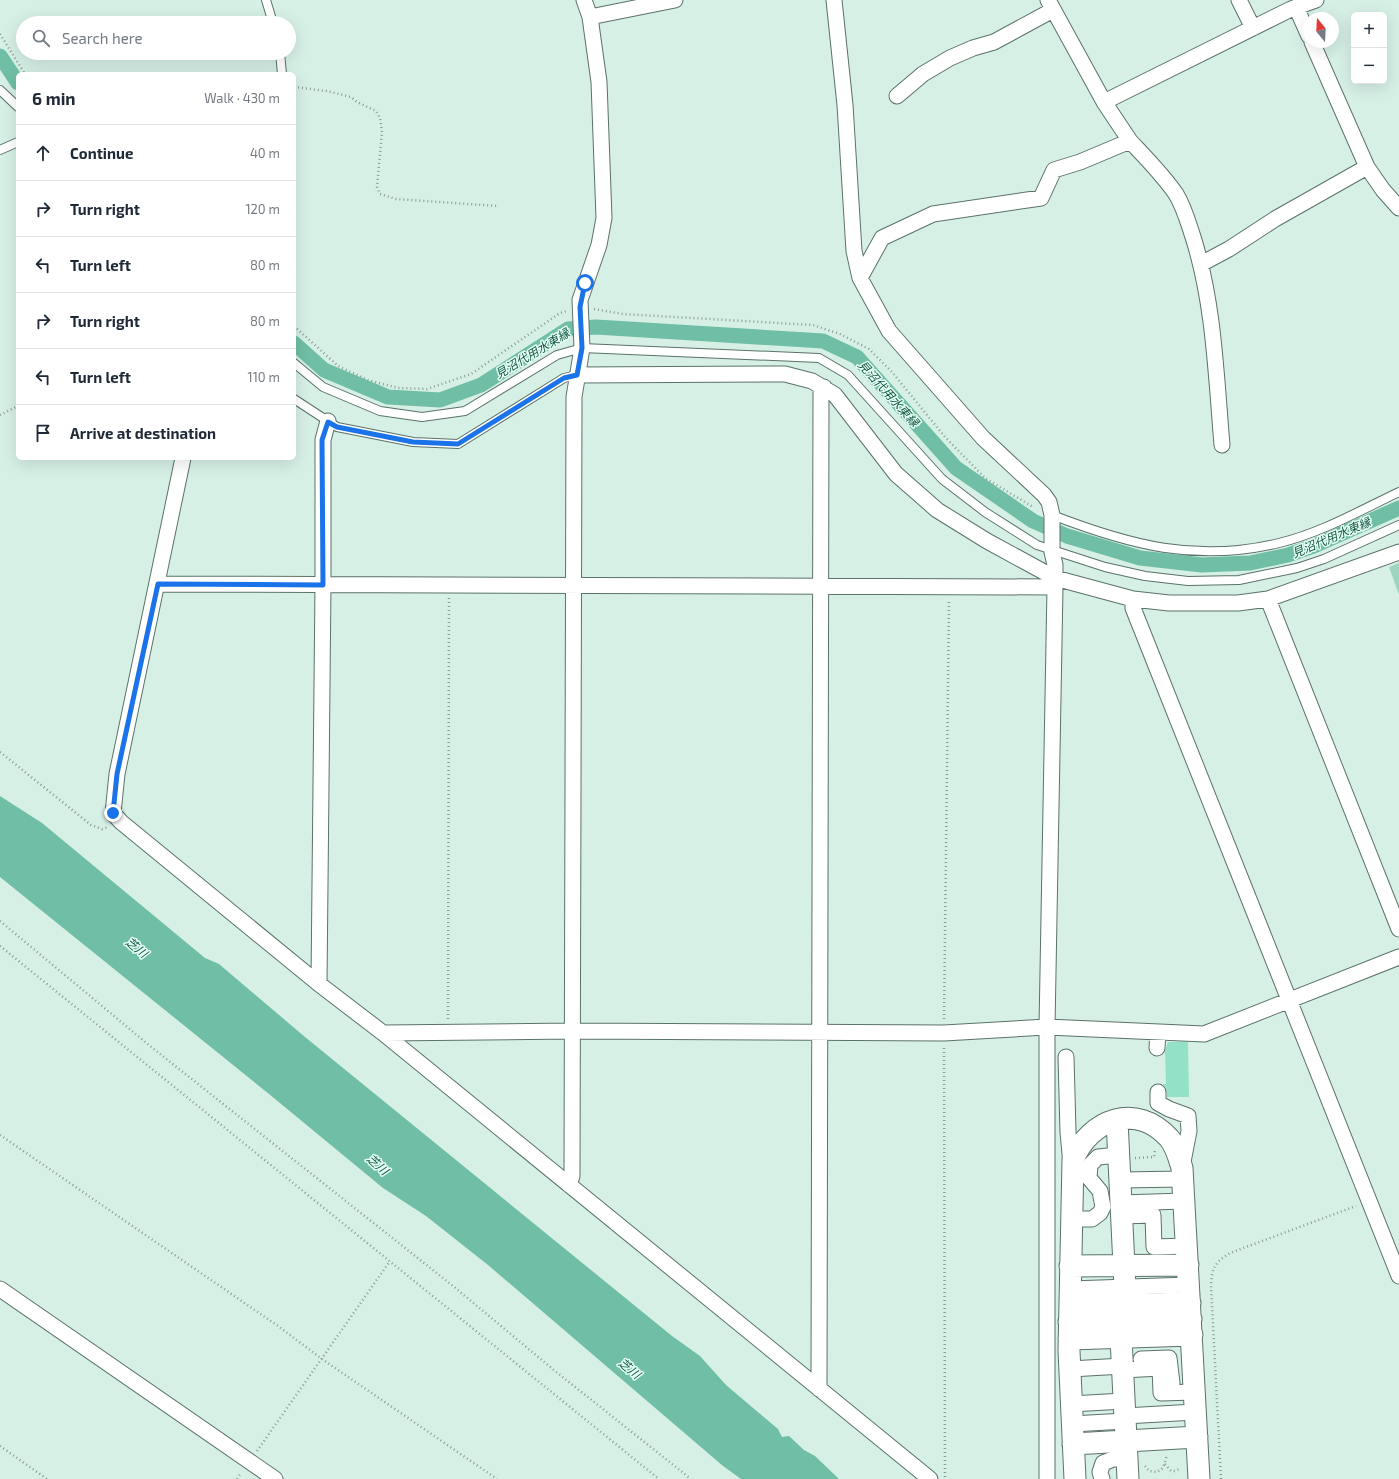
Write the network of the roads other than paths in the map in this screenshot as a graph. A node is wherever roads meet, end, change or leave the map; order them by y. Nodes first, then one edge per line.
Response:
1 (266, 0) edge
2 (584, 0) edge
3 (675, 0) edge
4 (834, 0) edge
5 (1239, 0) edge
6 (1316, 0) edge
7 (1051, 5) edge
8 (1296, 7) junction
9 (271, 16) edge
10 (590, 17) junction
11 (1303, 23) edge
12 (1253, 28) junction
13 (1315, 48) edge
14 (281, 60) edge
15 (282, 72) edge
16 (0, 90) edge
17 (897, 96) dead end
18 (1104, 102) junction
19 (16, 105) edge
20 (1130, 141) junction
21 (16, 143) edge
22 (0, 150) edge
23 (1367, 167) junction
24 (1399, 208) edge
25 (1201, 264) junction
26 (860, 278) junction
27 (582, 344) junction
28 (296, 365) edge
29 (577, 375) junction
30 (824, 387) junction
31 (296, 400) edge
32 (328, 422) junction
33 (1222, 445) dead end
34 (183, 460) edge
35 (1399, 492) edge
36 (1052, 517) junction
37 (1399, 525) edge
38 (1052, 549) junction
39 (1399, 552) edge
40 (1055, 583) junction
41 (158, 584) junction
42 (323, 585) junction
43 (574, 585) junction
44 (822, 586) junction
45 (1132, 599) junction
46 (1268, 599) junction
47 (1399, 929) edge
48 (1399, 956) edge
49 (319, 984) junction
50 (1289, 1000) junction
51 (1047, 1027) junction
52 (572, 1031) junction
53 (1158, 1032) junction
54 (383, 1033) junction
55 (818, 1033) junction
56 (1157, 1048) dead end
57 (1066, 1057) dead end
58 (1158, 1092) dead end
59 (1117, 1120) junction
60 (1126, 1154) junction
61 (1072, 1172) junction
62 (1182, 1174) junction
63 (1120, 1180) junction
64 (569, 1186) junction
65 (1153, 1186) junction
66 (1184, 1201) junction
67 (1122, 1210) junction
68 (1071, 1219) junction
69 (1187, 1255) junction
70 (1070, 1266) junction
71 (1125, 1266) junction
72 (1399, 1276) edge
73 (1125, 1287) junction
74 (0, 1289) edge
75 (1190, 1311) junction
76 (1070, 1314) junction
77 (1121, 1338) junction
78 (1122, 1365) junction
79 (1070, 1369) junction
80 (1194, 1387) junction
81 (819, 1389) junction
82 (1196, 1412) junction
83 (1072, 1424) junction
84 (1197, 1438) junction
85 (1126, 1440) edge
86 (1199, 1470) edge
87 (275, 1479) edge
88 (930, 1479) edge
89 (1047, 1479) edge
90 (1075, 1479) edge
91 (1102, 1479) edge

1 - 9 lane
2 - 10 street
3 - 10 street
4 - 26 street
5 - 12 street
6 - 8 street
7 - 17 street
7 - 18 street
8 - 11 street
8 - 12 street
10 - 27 street
12 - 18 street
13 - 23 street
14 - 15 lane
16 - 19 lane
18 - 20 street
20 - 25 street
20 - 26 street
21 - 22 lane
23 - 24 street
23 - 25 street
25 - 33 street
26 - 36 street
27 - 28 lane
27 - 29 street
27 - 38 lane
29 - 30 street
29 - 32 lane
29 - 43 street
30 - 40 street
30 - 44 street
31 - 32 lane
32 - 42 street
34 - 41 street
35 - 36 lane
36 - 38 street
37 - 38 lane
38 - 40 street
39 - 46 street
40 - 44 street
40 - 45 street
40 - 51 street
41 - 42 street
41 - 49 street
42 - 43 street
42 - 49 street
43 - 44 street
43 - 52 street
44 - 55 street
45 - 46 street
45 - 50 street
46 - 47 street
48 - 50 street
49 - 54 street
50 - 53 street
50 - 72 street
51 - 53 street
51 - 55 street
51 - 89 street
52 - 54 street
52 - 55 street
52 - 64 street
53 - 56 street
54 - 64 street
55 - 81 street
57 - 61 street
58 - 62 street
59 - 60 street
59 - 61 street
59 - 62 street
60 - 63 street
60 - 68 street
61 - 68 street
62 - 65 street
62 - 66 street
63 - 65 street
63 - 67 street
64 - 81 street
65 - 66 street
65 - 67 street
66 - 69 street
67 - 69 street
67 - 71 street
68 - 70 street
69 - 71 street
69 - 75 street
70 - 71 street
70 - 76 street
71 - 73 street
73 - 75 street
73 - 76 street
74 - 87 street
75 - 76 street
75 - 77 street
75 - 80 street
76 - 77 street
76 - 79 street
77 - 78 street
78 - 79 street
78 - 80 street
78 - 85 street
79 - 83 street
80 - 82 street
81 - 88 street
82 - 84 street
82 - 85 street
83 - 85 street
83 - 85 street
83 - 90 street
84 - 85 street
84 - 86 street
85 - 91 street

